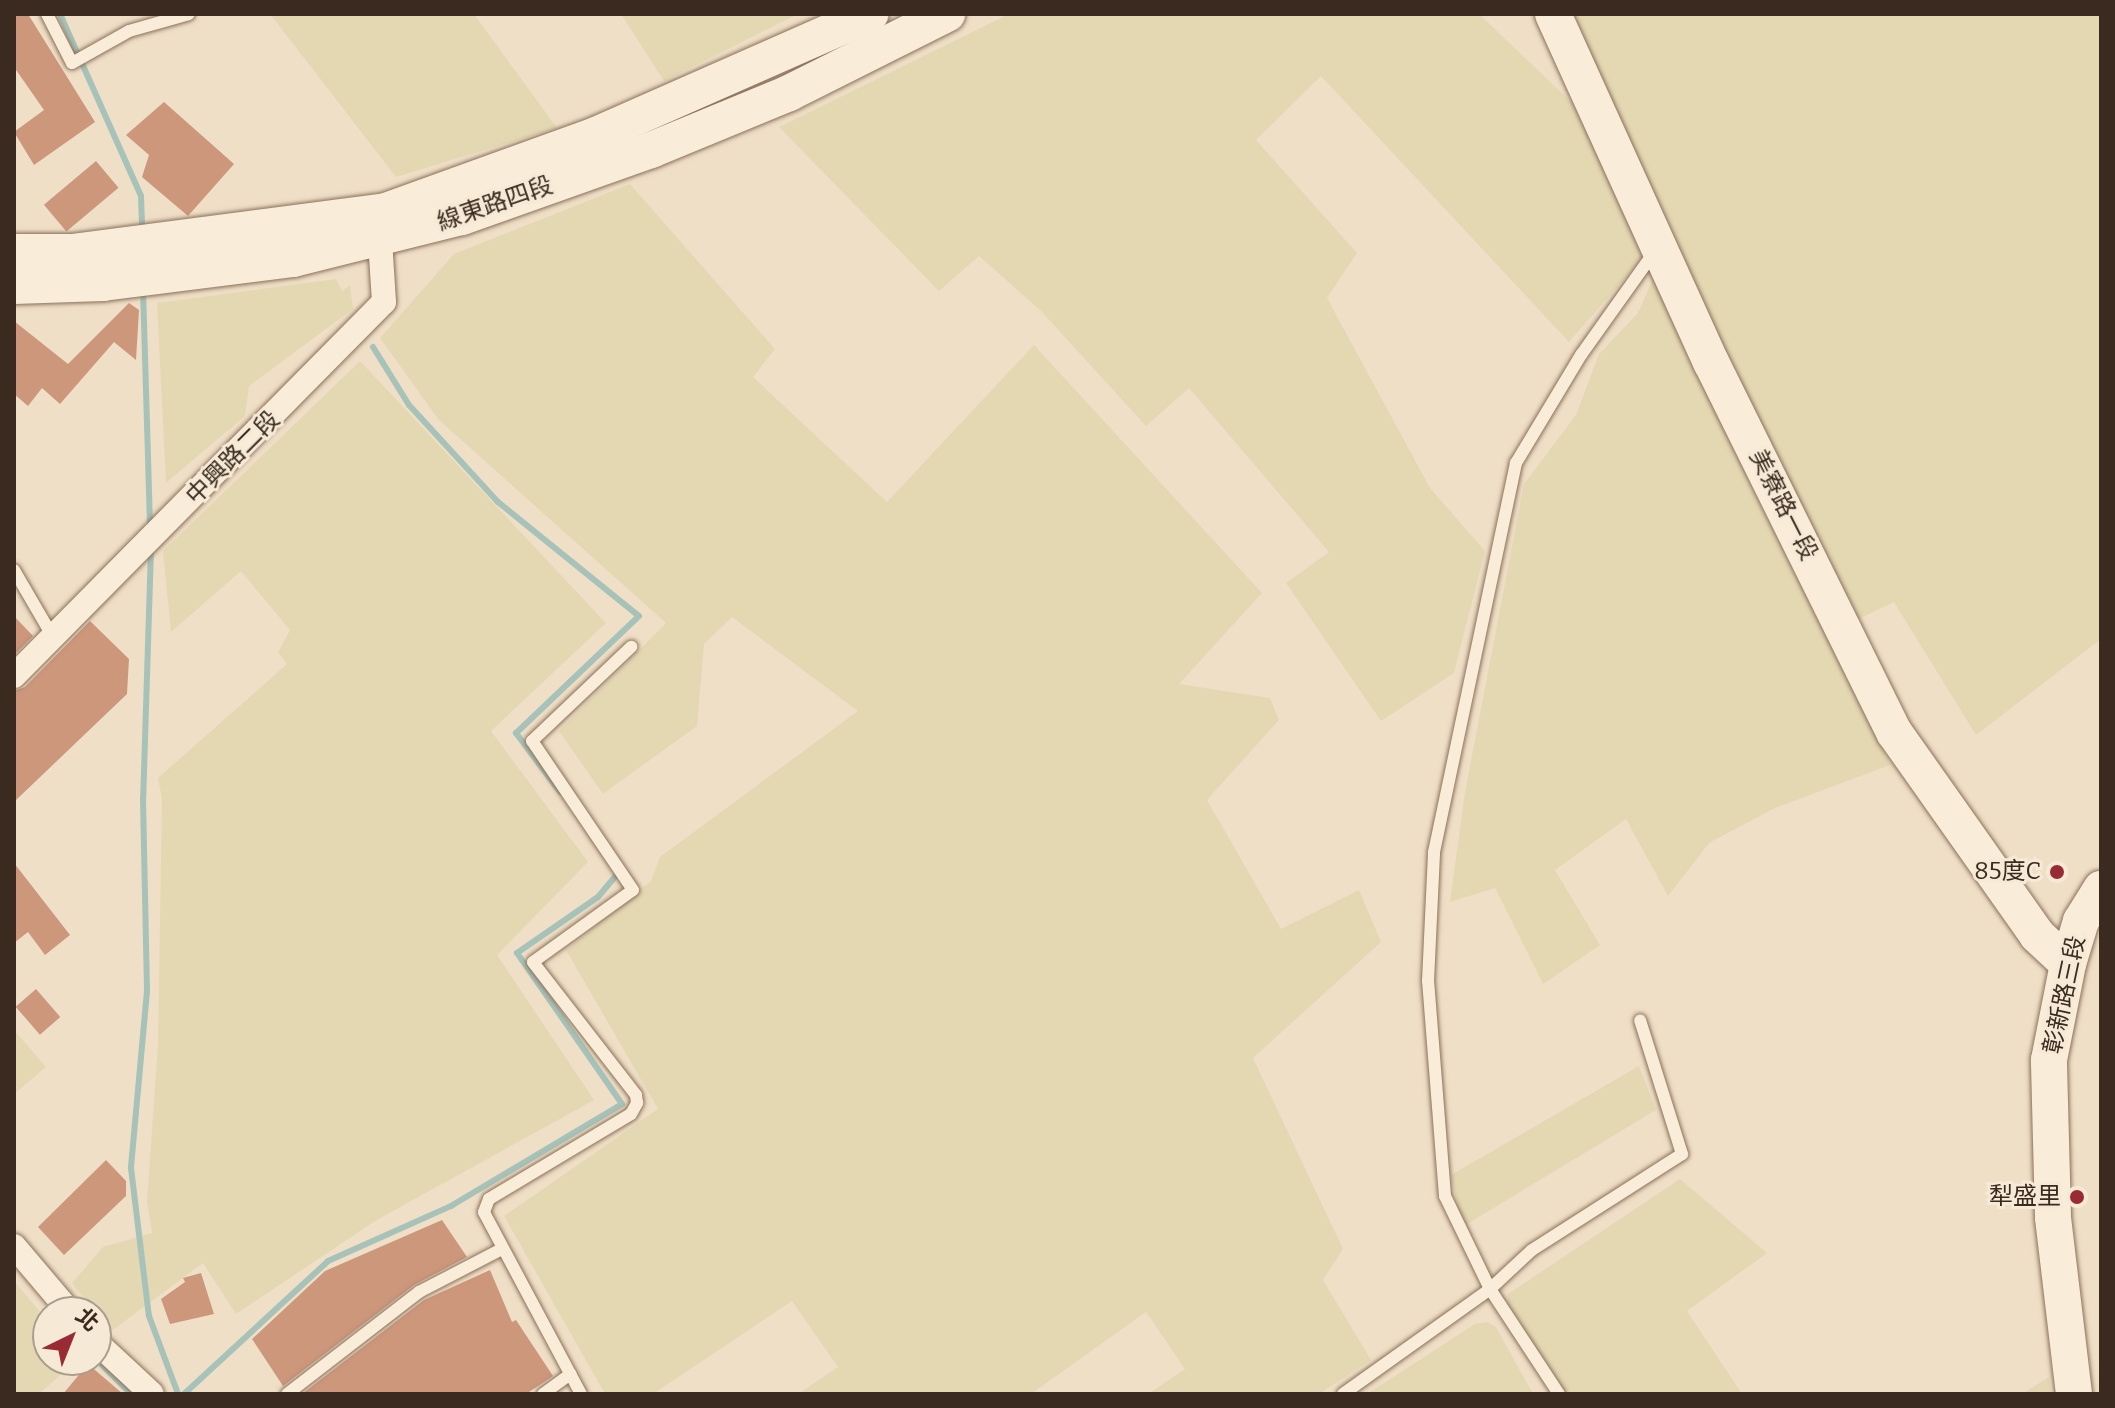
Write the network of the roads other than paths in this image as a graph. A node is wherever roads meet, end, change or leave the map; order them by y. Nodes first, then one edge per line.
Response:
1 (47, 14) edge
2 (189, 14) edge
3 (870, 14) edge
4 (947, 14) edge
5 (1553, 15) edge
6 (372, 228) junction
7 (1659, 245) junction
8 (14, 252) edge
9 (14, 286) edge
10 (14, 570) edge
11 (53, 637) junction
12 (631, 647) dead end
13 (14, 676) edge
14 (2101, 889) edge
15 (2068, 964) junction
16 (1640, 1020) dead end
17 (14, 1246) edge
18 (502, 1249) junction
19 (1490, 1289) junction
20 (56, 1296) edge
21 (112, 1357) edge
22 (571, 1374) junction
23 (152, 1394) edge
24 (287, 1394) edge
25 (543, 1394) edge
26 (581, 1394) edge
27 (1343, 1394) edge
28 (1559, 1394) edge
29 (2074, 1394) edge

1 - 2 lane
3 - 6 main road, 線東路四段
4 - 6 main road, 線東路四段
5 - 7 main road, 美寮路一段
6 - 8 main road, 線東路四段
6 - 9 main road, 線東路四段
6 - 11 street, 中興路二段
7 - 15 main road, 美寮路一段
7 - 19 lane
10 - 11 lane
11 - 13 street, 中興路二段
12 - 18 lane
14 - 15 main road, 彰新路三段
15 - 29 main road, 彰新路三段
16 - 19 lane
17 - 20 street
18 - 22 lane
18 - 24 lane
19 - 27 lane
19 - 28 lane
21 - 23 street
22 - 25 lane
22 - 26 lane

